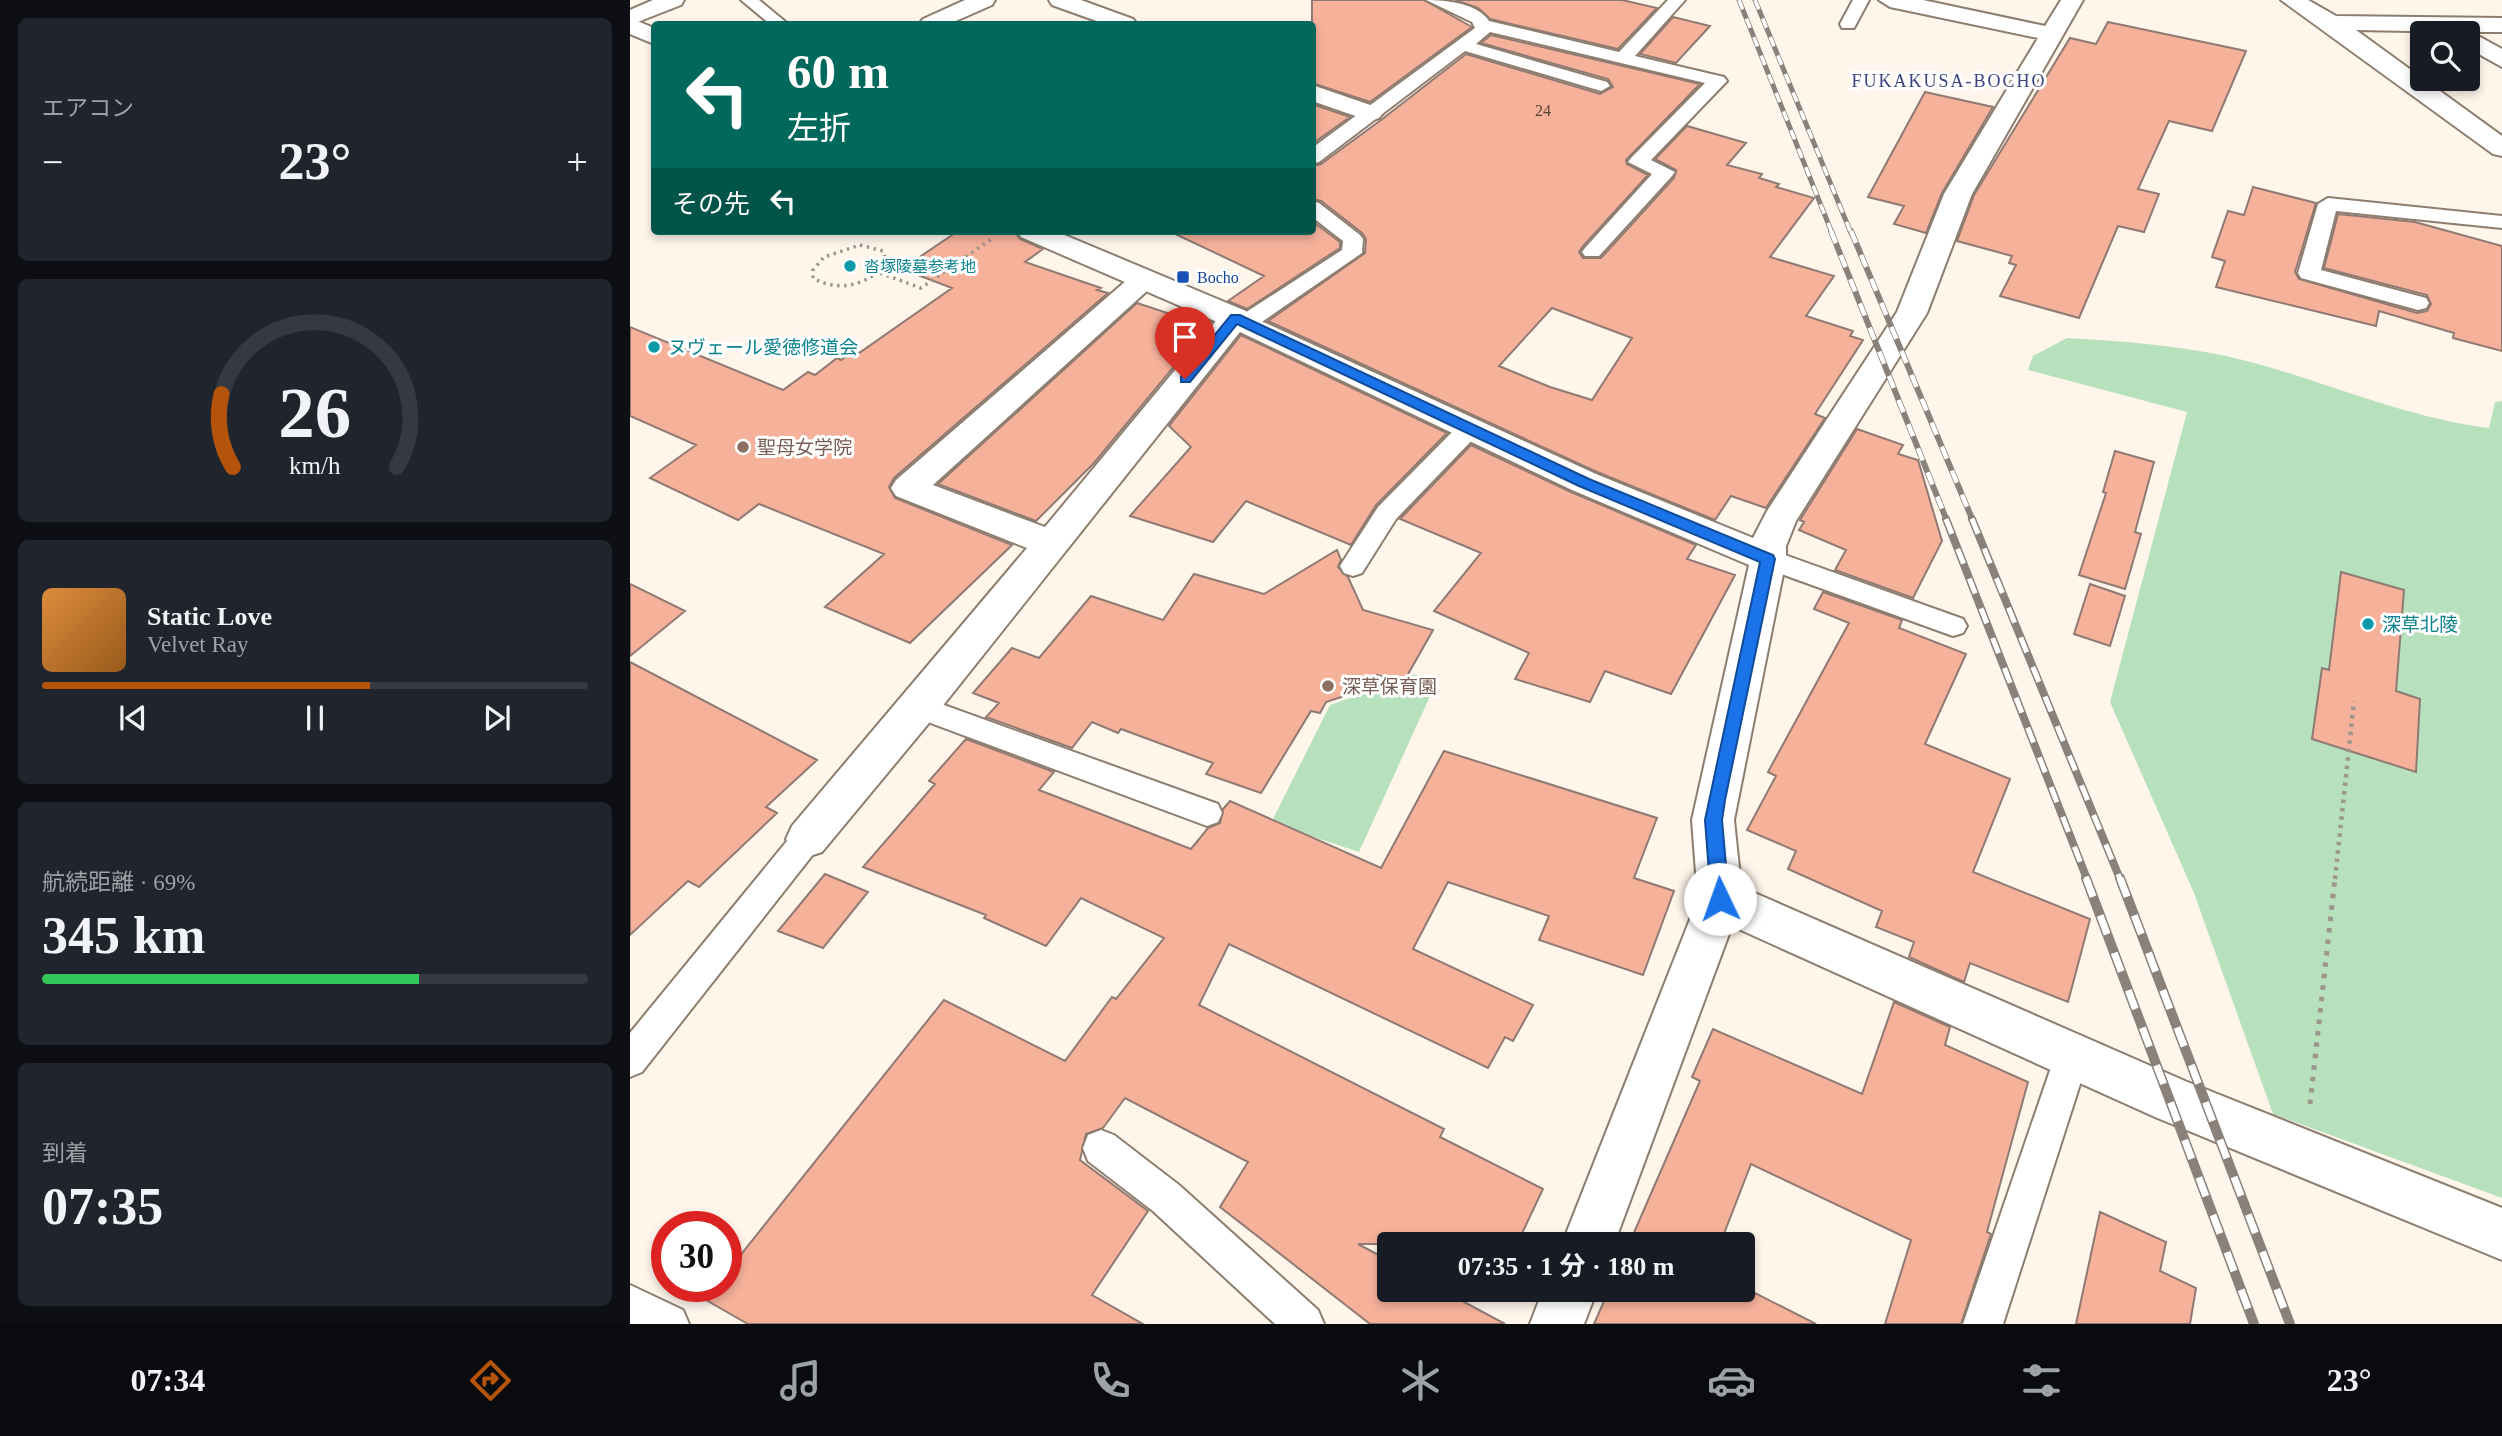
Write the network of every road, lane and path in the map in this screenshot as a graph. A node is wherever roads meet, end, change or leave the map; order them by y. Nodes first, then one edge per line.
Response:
1 (673, 0) edge
2 (750, 0) edge
3 (984, 0) edge
4 (1060, 0) edge
5 (1434, 0) edge
6 (1676, 0) edge
7 (1861, 0) edge
8 (1890, 0) edge
9 (2072, 0) edge
10 (2292, 0) edge
11 (630, 18) edge
12 (776, 21) edge
13 (946, 21) edge
14 (1117, 21) edge
15 (2332, 23) junction
16 (1848, 24) dead end
17 (630, 25) edge
18 (1482, 25) junction
19 (2502, 25) edge
20 (2410, 29) edge
21 (2480, 29) edge
22 (2051, 34) junction
23 (651, 36) edge
24 (1462, 45) junction
25 (2480, 46) edge
26 (1623, 59) junction
27 (2502, 61) edge
28 (1601, 86) dead end
29 (1316, 93) edge
30 (1370, 113) junction
31 (2502, 148) edge
32 (1316, 155) edge
33 (1316, 210) edge
34 (2502, 222) edge
35 (996, 235) edge
36 (1040, 235) edge
37 (1592, 252) dead end
38 (880, 273) junction
39 (1144, 280) junction
40 (2418, 303) dead end
41 (1240, 320) junction
42 (1470, 428) junction
43 (1052, 544) junction
44 (1768, 559) junction
45 (1353, 566) dead end
46 (1954, 626) dead end
47 (2354, 701) dead end
48 (919, 707) junction
49 (1207, 813) dead end
50 (807, 839) joint
51 (1720, 899) junction
52 (2073, 1053) junction
53 (630, 1060) edge
54 (1101, 1148) dead end
55 (2305, 1154) junction
56 (1593, 1232) edge
57 (2502, 1234) edge
58 (1565, 1302) edge
59 (630, 1305) edge
60 (669, 1324) edge
61 (1304, 1324) edge
62 (1557, 1324) edge
63 (1983, 1324) edge

1 - 11 street
2 - 12 lane
3 - 13 street
4 - 14 street
5 - 18 lane
6 - 26 lane
7 - 16 lane
8 - 22 street
9 - 22 street
10 - 15 street
15 - 20 street
15 - 31 street
17 - 23 street
18 - 24 lane
18 - 26 lane
19 - 21 street
22 - 44 street
24 - 28 lane
24 - 30 lane
25 - 27 street
26 - 37 lane
29 - 30 street
30 - 32 lane
33 - 41 lane
34 - 40 lane
35 - 38 path
36 - 39 street
38 - 38 path
39 - 41 street
39 - 43 street
41 - 42 street
41 - 43 street
42 - 44 street
42 - 45 lane
43 - 48 street
44 - 46 lane
44 - 51 street
47 - 55 path
48 - 49 lane
48 - 50 street
50 - 53 lane
51 - 52 street
51 - 56 street
52 - 55 street
52 - 63 lane
54 - 61 lane
55 - 57 street
58 - 62 street
59 - 60 lane

